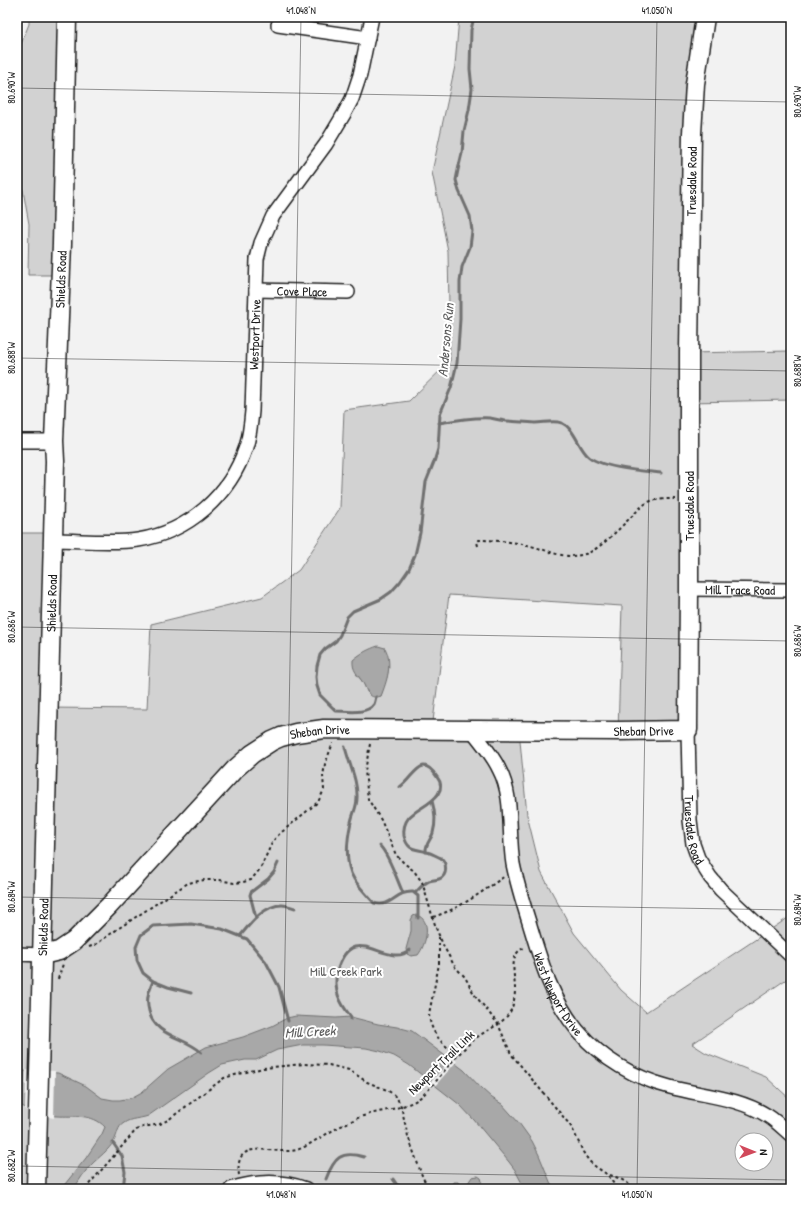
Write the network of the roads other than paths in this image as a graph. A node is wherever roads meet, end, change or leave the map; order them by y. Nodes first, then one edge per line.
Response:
1 (67, 17) edge
2 (372, 17) edge
3 (705, 17) edge
4 (278, 25) dead end
5 (368, 38) junction
6 (256, 290) junction
7 (348, 292) dead end
8 (17, 441) edge
9 (54, 441) junction
10 (53, 540) junction
11 (689, 589) junction
12 (791, 590) edge
13 (471, 730) junction
14 (688, 730) junction
15 (17, 954) edge
16 (42, 955) junction
17 (791, 956) edge
18 (791, 1135) edge
19 (236, 1187) edge
20 (36, 1189) edge
21 (306, 1189) edge

1 - 9 street, Shields Road
2 - 5 street, Westport Drive
3 - 11 street, Truesdale Road
4 - 5 street
5 - 6 street, Westport Drive
6 - 7 street, Cove Place
6 - 10 street, Westport Drive
8 - 9 street
9 - 10 street, Shields Road
10 - 16 street, Shields Road
11 - 12 street, Mill Trace Road
11 - 14 street, Truesdale Road
13 - 14 street, Sheban Drive
13 - 16 street, Sheban Drive
13 - 18 street, West Newport Drive
14 - 17 street, Truesdale Road
15 - 16 street
16 - 20 street, Shields Road
19 - 21 street

